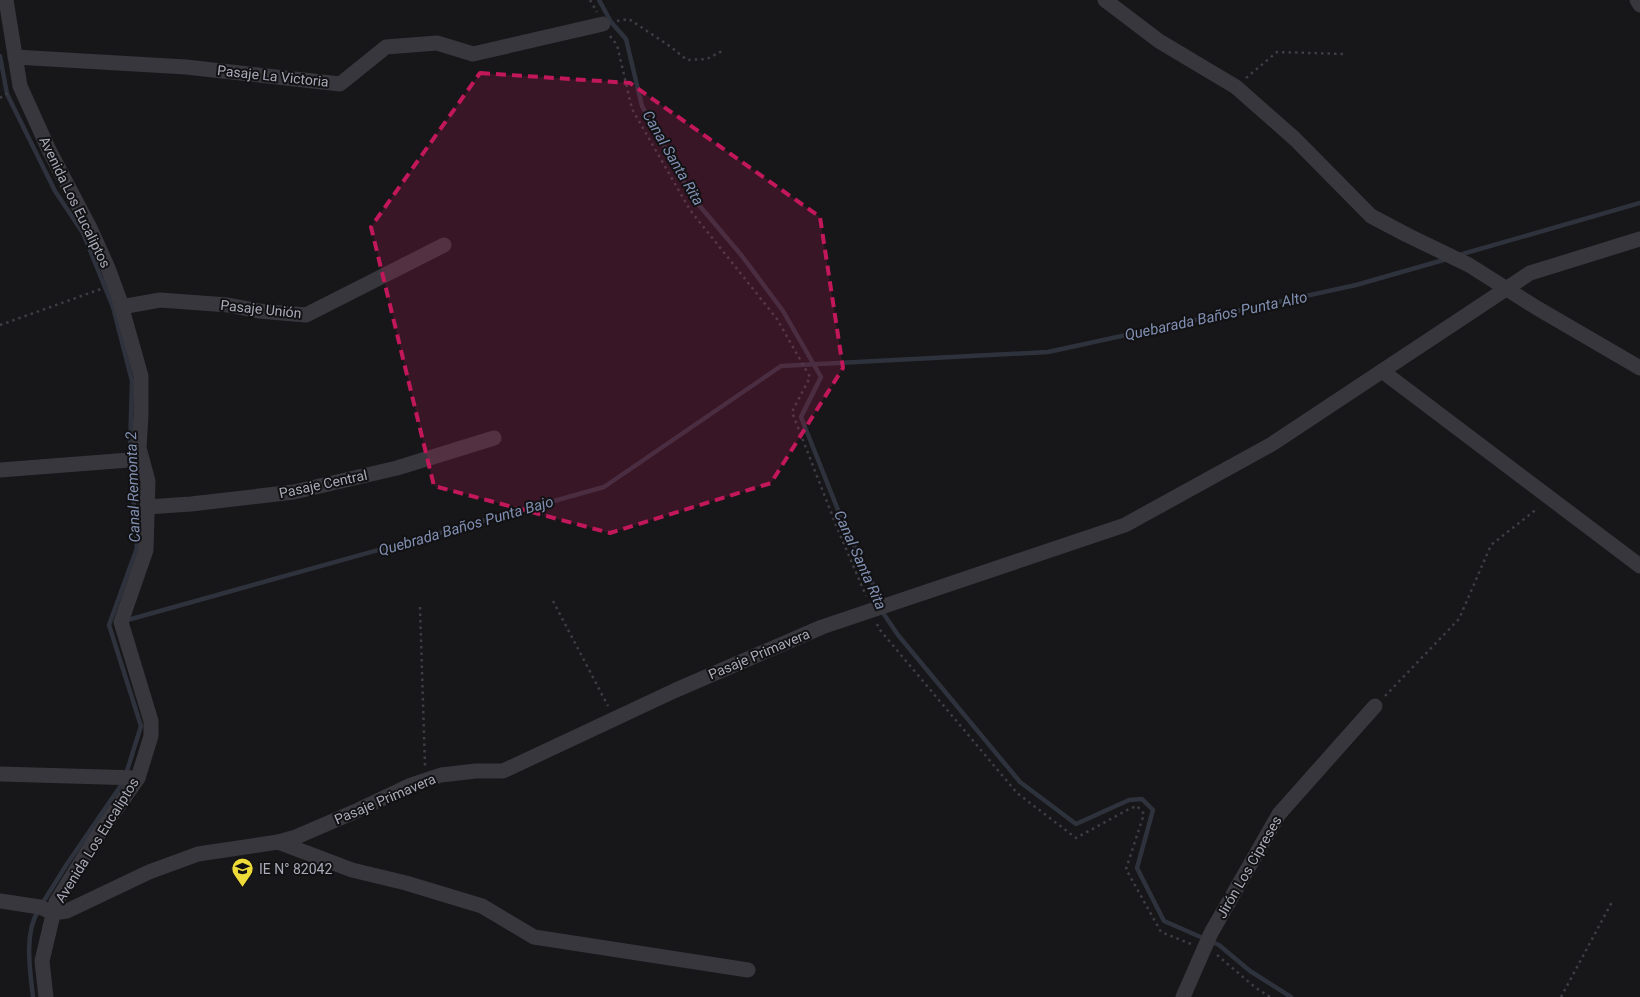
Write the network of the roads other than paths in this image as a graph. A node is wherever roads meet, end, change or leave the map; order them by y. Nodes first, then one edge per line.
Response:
1 (6, 0) edge
2 (1105, 0) edge
3 (1637, 0) edge
4 (1640, 5) edge
5 (604, 24) road end
6 (16, 58) junction
7 (1640, 239) edge
8 (444, 245) dead end
9 (1507, 288) junction
10 (121, 307) junction
11 (1640, 368) edge
12 (1382, 371) junction
13 (494, 438) dead end
14 (142, 458) junction
15 (0, 470) edge
16 (147, 507) junction
17 (1640, 566) edge
18 (1375, 706) road end
19 (0, 774) edge
20 (138, 778) junction
21 (278, 842) junction
22 (0, 901) edge
23 (53, 913) junction
24 (748, 970) dead end
25 (46, 997) edge
26 (1183, 997) edge

1 - 6 street, Avenida Los Eucaliptos
2 - 9 street
3 - 4 street
5 - 6 street, Pasaje La Victoria
6 - 10 street, Avenida Los Eucaliptos
7 - 9 street, Pasaje Primavera
8 - 10 street, Pasaje Unión
9 - 11 street
9 - 12 street, Pasaje Primavera
10 - 14 street, Avenida Los Eucaliptos
12 - 17 street
12 - 21 street, Pasaje Primavera
13 - 16 street, Pasaje Central
14 - 15 street
14 - 16 street, Avenida Los Eucaliptos
16 - 20 street, Avenida Los Eucaliptos
18 - 26 street, Jirón Los Cipreses
19 - 20 street
20 - 23 street, Avenida Los Eucaliptos
21 - 23 street, Pasaje Primavera
21 - 24 street
22 - 23 street
23 - 25 street, Avenida Los Eucaliptos

